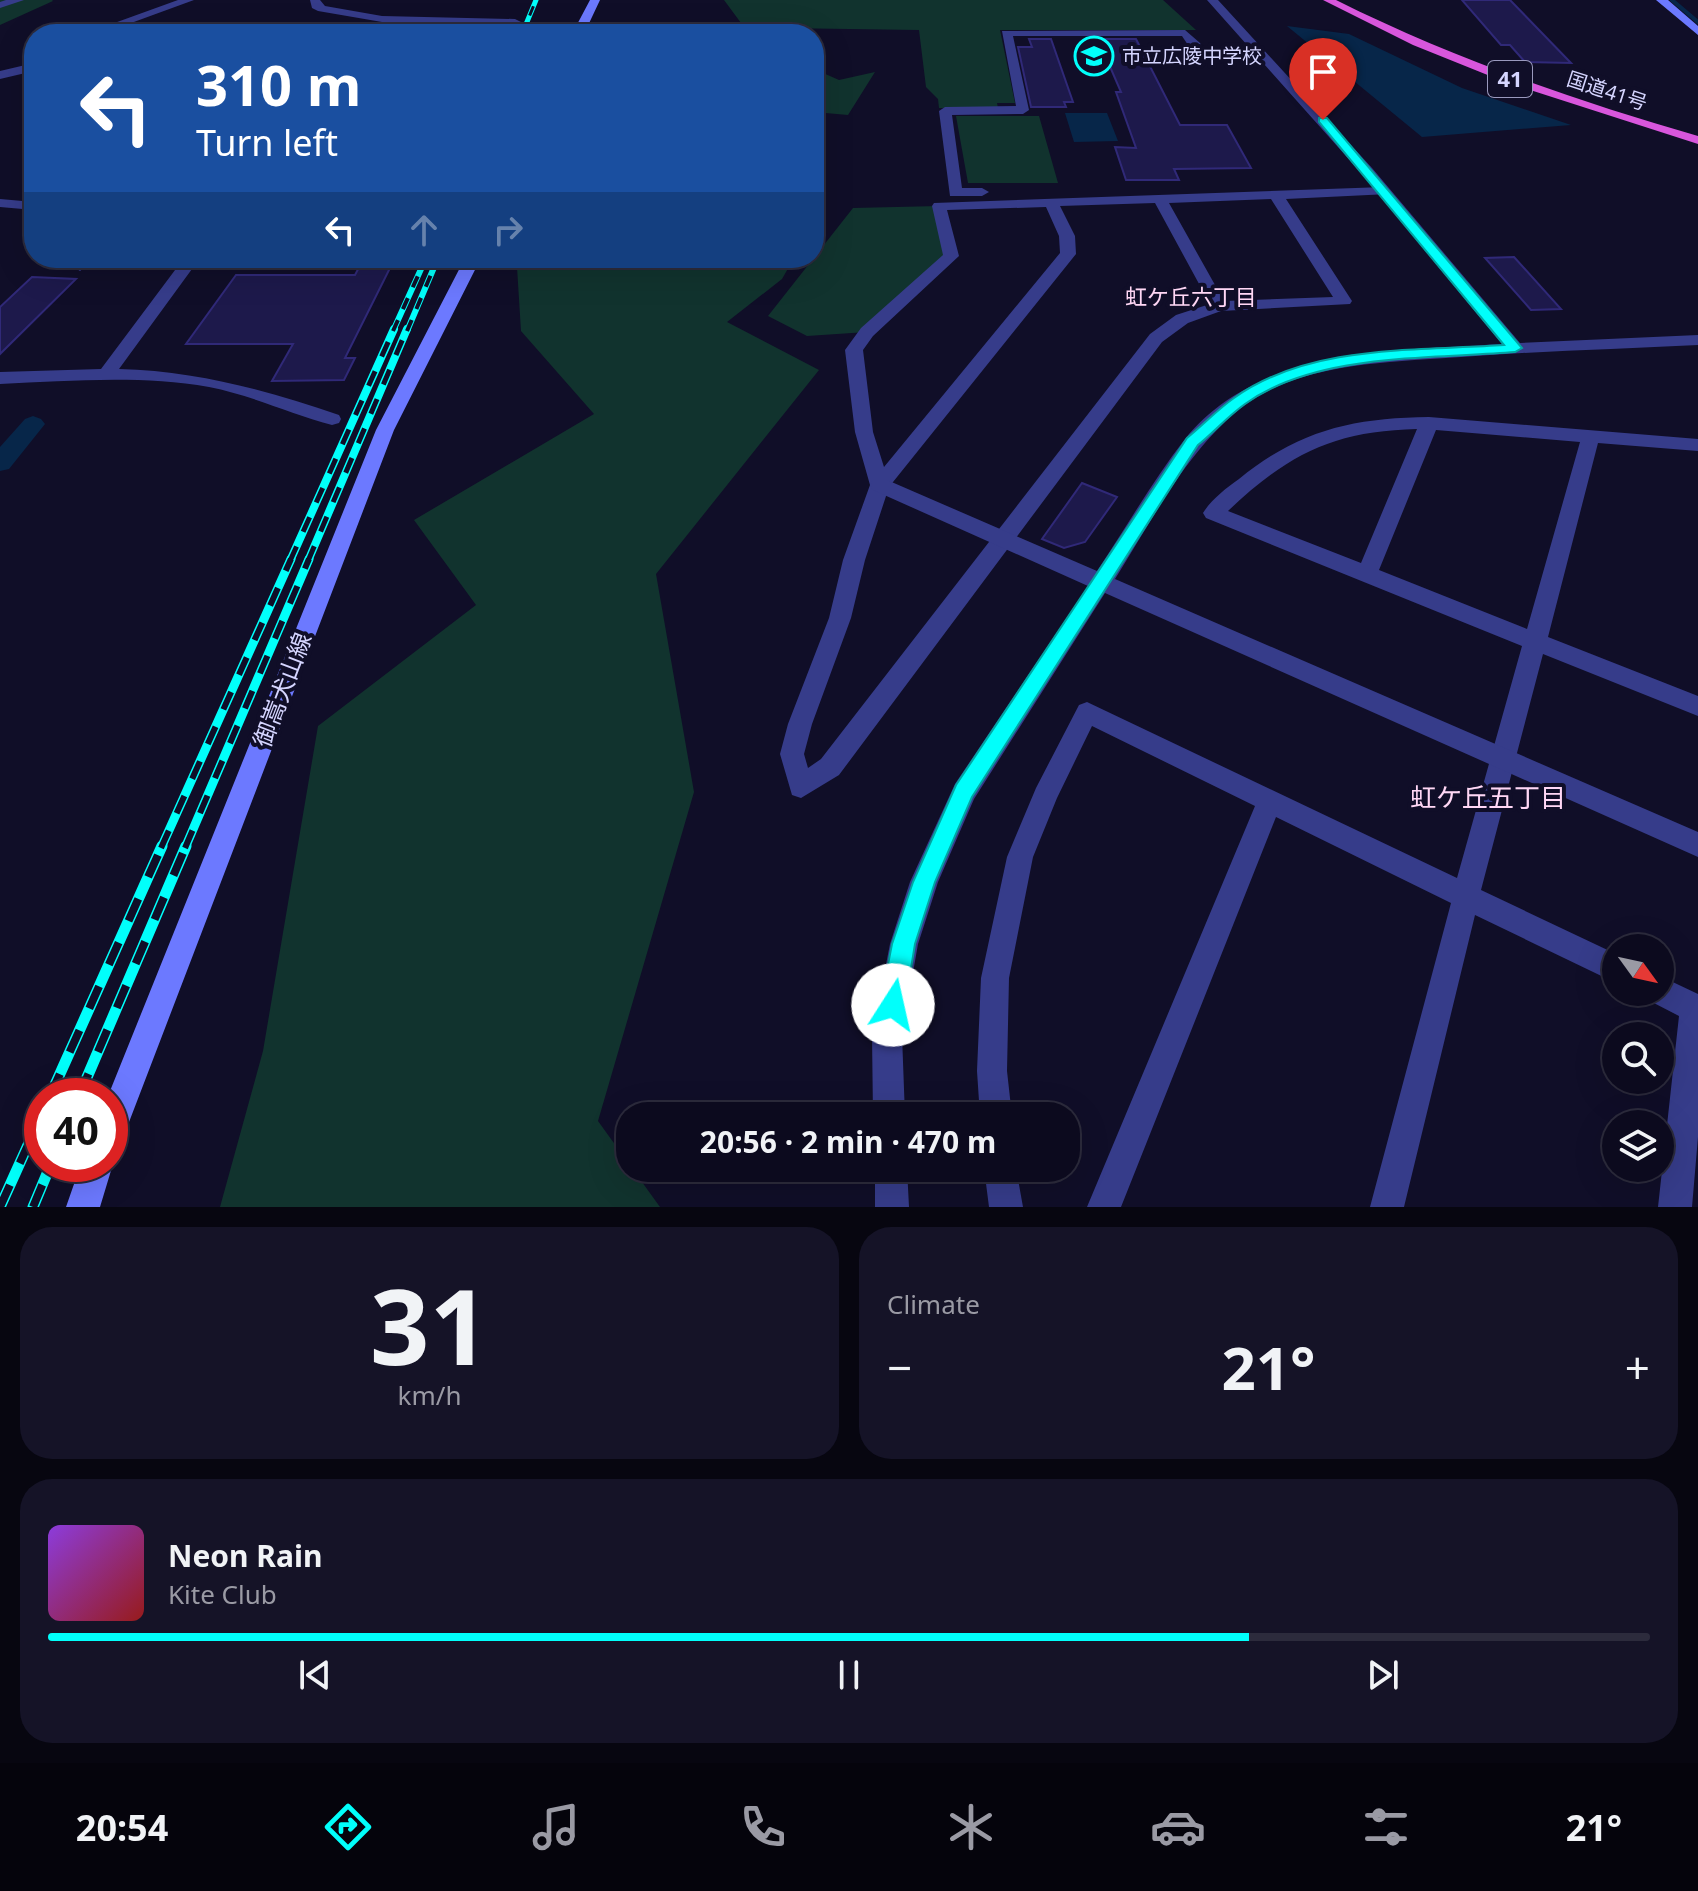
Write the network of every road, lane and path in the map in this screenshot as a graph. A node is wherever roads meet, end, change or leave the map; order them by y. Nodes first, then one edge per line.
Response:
1 (19, 0) edge
2 (189, 0) edge
3 (315, 0) edge
4 (595, 0) edge
5 (1212, 0) edge
6 (1328, 0) edge
7 (1354, 0) edge
8 (1661, 0) edge
9 (0, 5) edge
10 (437, 14) junction
11 (119, 24) edge
12 (426, 24) edge
13 (514, 24) edge
14 (583, 24) edge
15 (1698, 32) edge
16 (1202, 57) dead end
17 (24, 69) edge
18 (0, 75) edge
19 (1698, 128) edge
20 (1698, 140) edge
21 (1183, 187) dead end
22 (1384, 191) junction
23 (1276, 195) junction
24 (1160, 199) junction
25 (0, 203) edge
26 (1051, 203) junction
27 (24, 205) edge
28 (185, 268) edge
29 (468, 268) edge
30 (1219, 306) junction
31 (1698, 340) edge
32 (1515, 348) junction
33 (106, 375) junction
34 (0, 378) edge
35 (332, 419) dead end
36 (1429, 423) junction
37 (1591, 435) junction
38 (1698, 445) edge
39 (880, 485) junction
40 (1003, 537) junction
41 (1367, 574) junction
42 (1101, 582) junction
43 (1537, 641) junction
44 (1698, 706) edge
45 (1504, 760) junction
46 (1270, 800) junction
47 (1698, 845) edge
48 (1466, 896) junction
49 (1602, 962) edge
50 (1674, 998) edge
51 (1697, 1009) edge
52 (128, 1084) edge
53 (889, 1102) edge
54 (995, 1102) edge
55 (91, 1182) edge
56 (891, 1182) edge
57 (1002, 1182) edge
58 (83, 1207) edge
59 (892, 1207) edge
60 (1006, 1207) edge
61 (1104, 1207) edge
62 (1387, 1207) edge
63 (1675, 1207) edge

1 - 9 street
2 - 11 street
3 - 10 street
4 - 14 main road
5 - 22 street
6 - 20 highway, 国道41号 / 41
7 - 19 highway, 国道41号 / 41
8 - 15 main road
10 - 12 street
10 - 13 street
16 - 21 street
17 - 18 street
22 - 23 street
22 - 32 street
23 - 24 street
23 - 30 street
24 - 26 street
24 - 30 street
25 - 27 street
26 - 39 street
26 - 39 street
28 - 33 street
29 - 52 main road, 御嵩犬山線
30 - 40 street
31 - 32 street
32 - 42 street
33 - 34 street
33 - 35 street
36 - 37 street
36 - 41 street
36 - 41 street
37 - 38 street
37 - 43 street
39 - 40 street
39 - 40 street
40 - 42 street
41 - 43 street
42 - 45 street
42 - 53 street
43 - 44 street
43 - 45 street
45 - 47 street
45 - 48 street
46 - 48 street
46 - 54 street
46 - 61 street
48 - 49 street
48 - 62 street
50 - 51 street
51 - 63 street
55 - 58 main road
56 - 59 street
57 - 60 street

